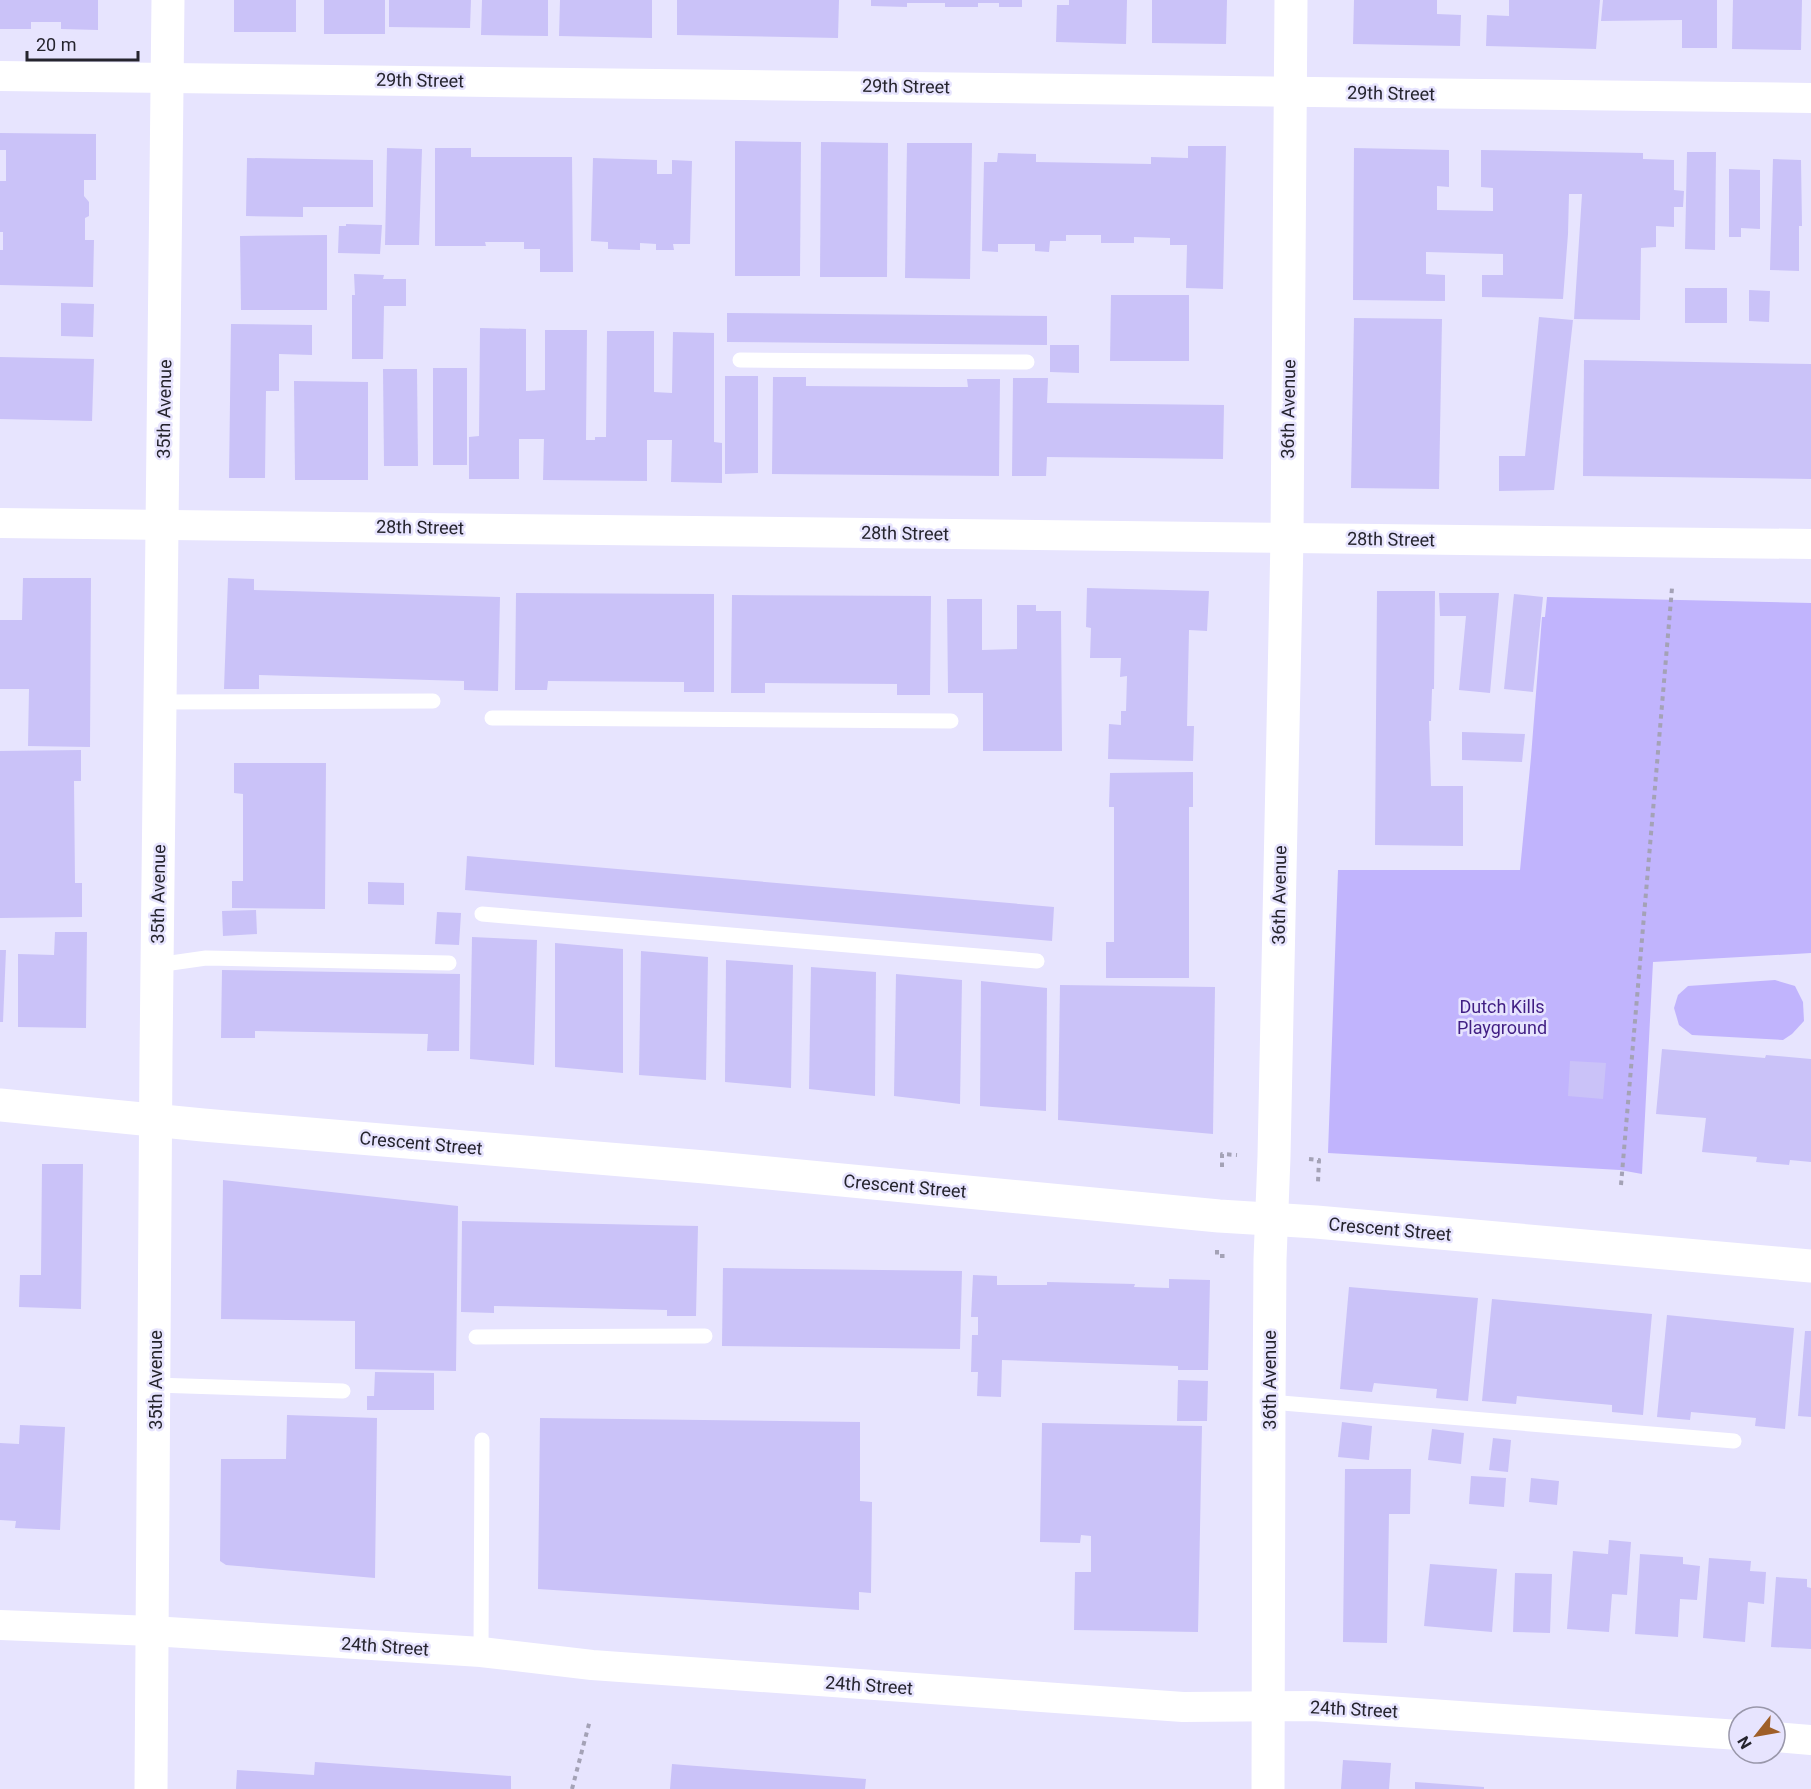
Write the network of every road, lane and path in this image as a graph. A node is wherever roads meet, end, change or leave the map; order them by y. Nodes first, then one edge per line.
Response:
1 (168, 0) edge
2 (1291, 0) edge
3 (0, 76) edge
4 (167, 77) junction
5 (1290, 92) junction
6 (1811, 98) edge
7 (740, 360) dead end
8 (1027, 362) dead end
9 (0, 523) edge
10 (163, 524) junction
11 (1287, 538) junction
12 (1811, 544) edge
13 (1672, 588) dead end
14 (433, 700) dead end
15 (161, 702) junction
16 (492, 718) dead end
17 (951, 721) dead end
18 (483, 914) dead end
19 (1037, 961) dead end
20 (449, 963) dead end
21 (157, 965) junction
22 (0, 1105) edge
23 (156, 1119) junction
24 (1237, 1155) dead end
25 (1303, 1159) dead end
26 (1222, 1167) dead end
27 (1318, 1182) dead end
28 (1621, 1185) dead end
29 (1271, 1220) junction
30 (1811, 1266) edge
31 (705, 1336) dead end
32 (476, 1337) dead end
33 (155, 1385) junction
34 (343, 1391) dead end
35 (1269, 1402) junction
36 (482, 1440) dead end
37 (1734, 1441) dead end
38 (0, 1625) edge
39 (152, 1630) junction
40 (481, 1652) junction
41 (1268, 1706) junction
42 (590, 1720) dead end
43 (1727, 1734) edge
44 (1787, 1738) edge
45 (1811, 1740) edge
46 (151, 1789) edge
47 (572, 1789) edge
48 (1268, 1789) edge

1 - 4 street, 35th Avenue
2 - 5 street, 36th Avenue
3 - 4 street, 29th Street
4 - 5 street, 29th Street
4 - 10 street, 35th Avenue
5 - 6 street, 29th Street
5 - 11 street, 36th Avenue
7 - 8 lane
9 - 10 street, 28th Street
10 - 11 street, 28th Street
10 - 15 street, 35th Avenue
11 - 12 street, 28th Street
11 - 29 street, 36th Avenue
13 - 28 path
14 - 15 lane
15 - 21 street, 35th Avenue
16 - 17 lane
18 - 19 lane
20 - 21 lane
21 - 23 street, 35th Avenue
22 - 23 street, Crescent Street
23 - 29 street, Crescent Street
23 - 33 street, 35th Avenue
24 - 26 path
25 - 27 path
29 - 30 street, Crescent Street
29 - 35 street, 36th Avenue
31 - 32 lane
33 - 34 lane
33 - 39 street, 35th Avenue
35 - 37 lane
35 - 41 street, 36th Avenue
36 - 40 lane
38 - 39 street, 24th Street
39 - 40 street, 24th Street
39 - 46 street, 35th Avenue
40 - 41 street, 24th Street
41 - 43 street, 24th Street
41 - 48 street, 36th Avenue
42 - 47 path
44 - 45 street

